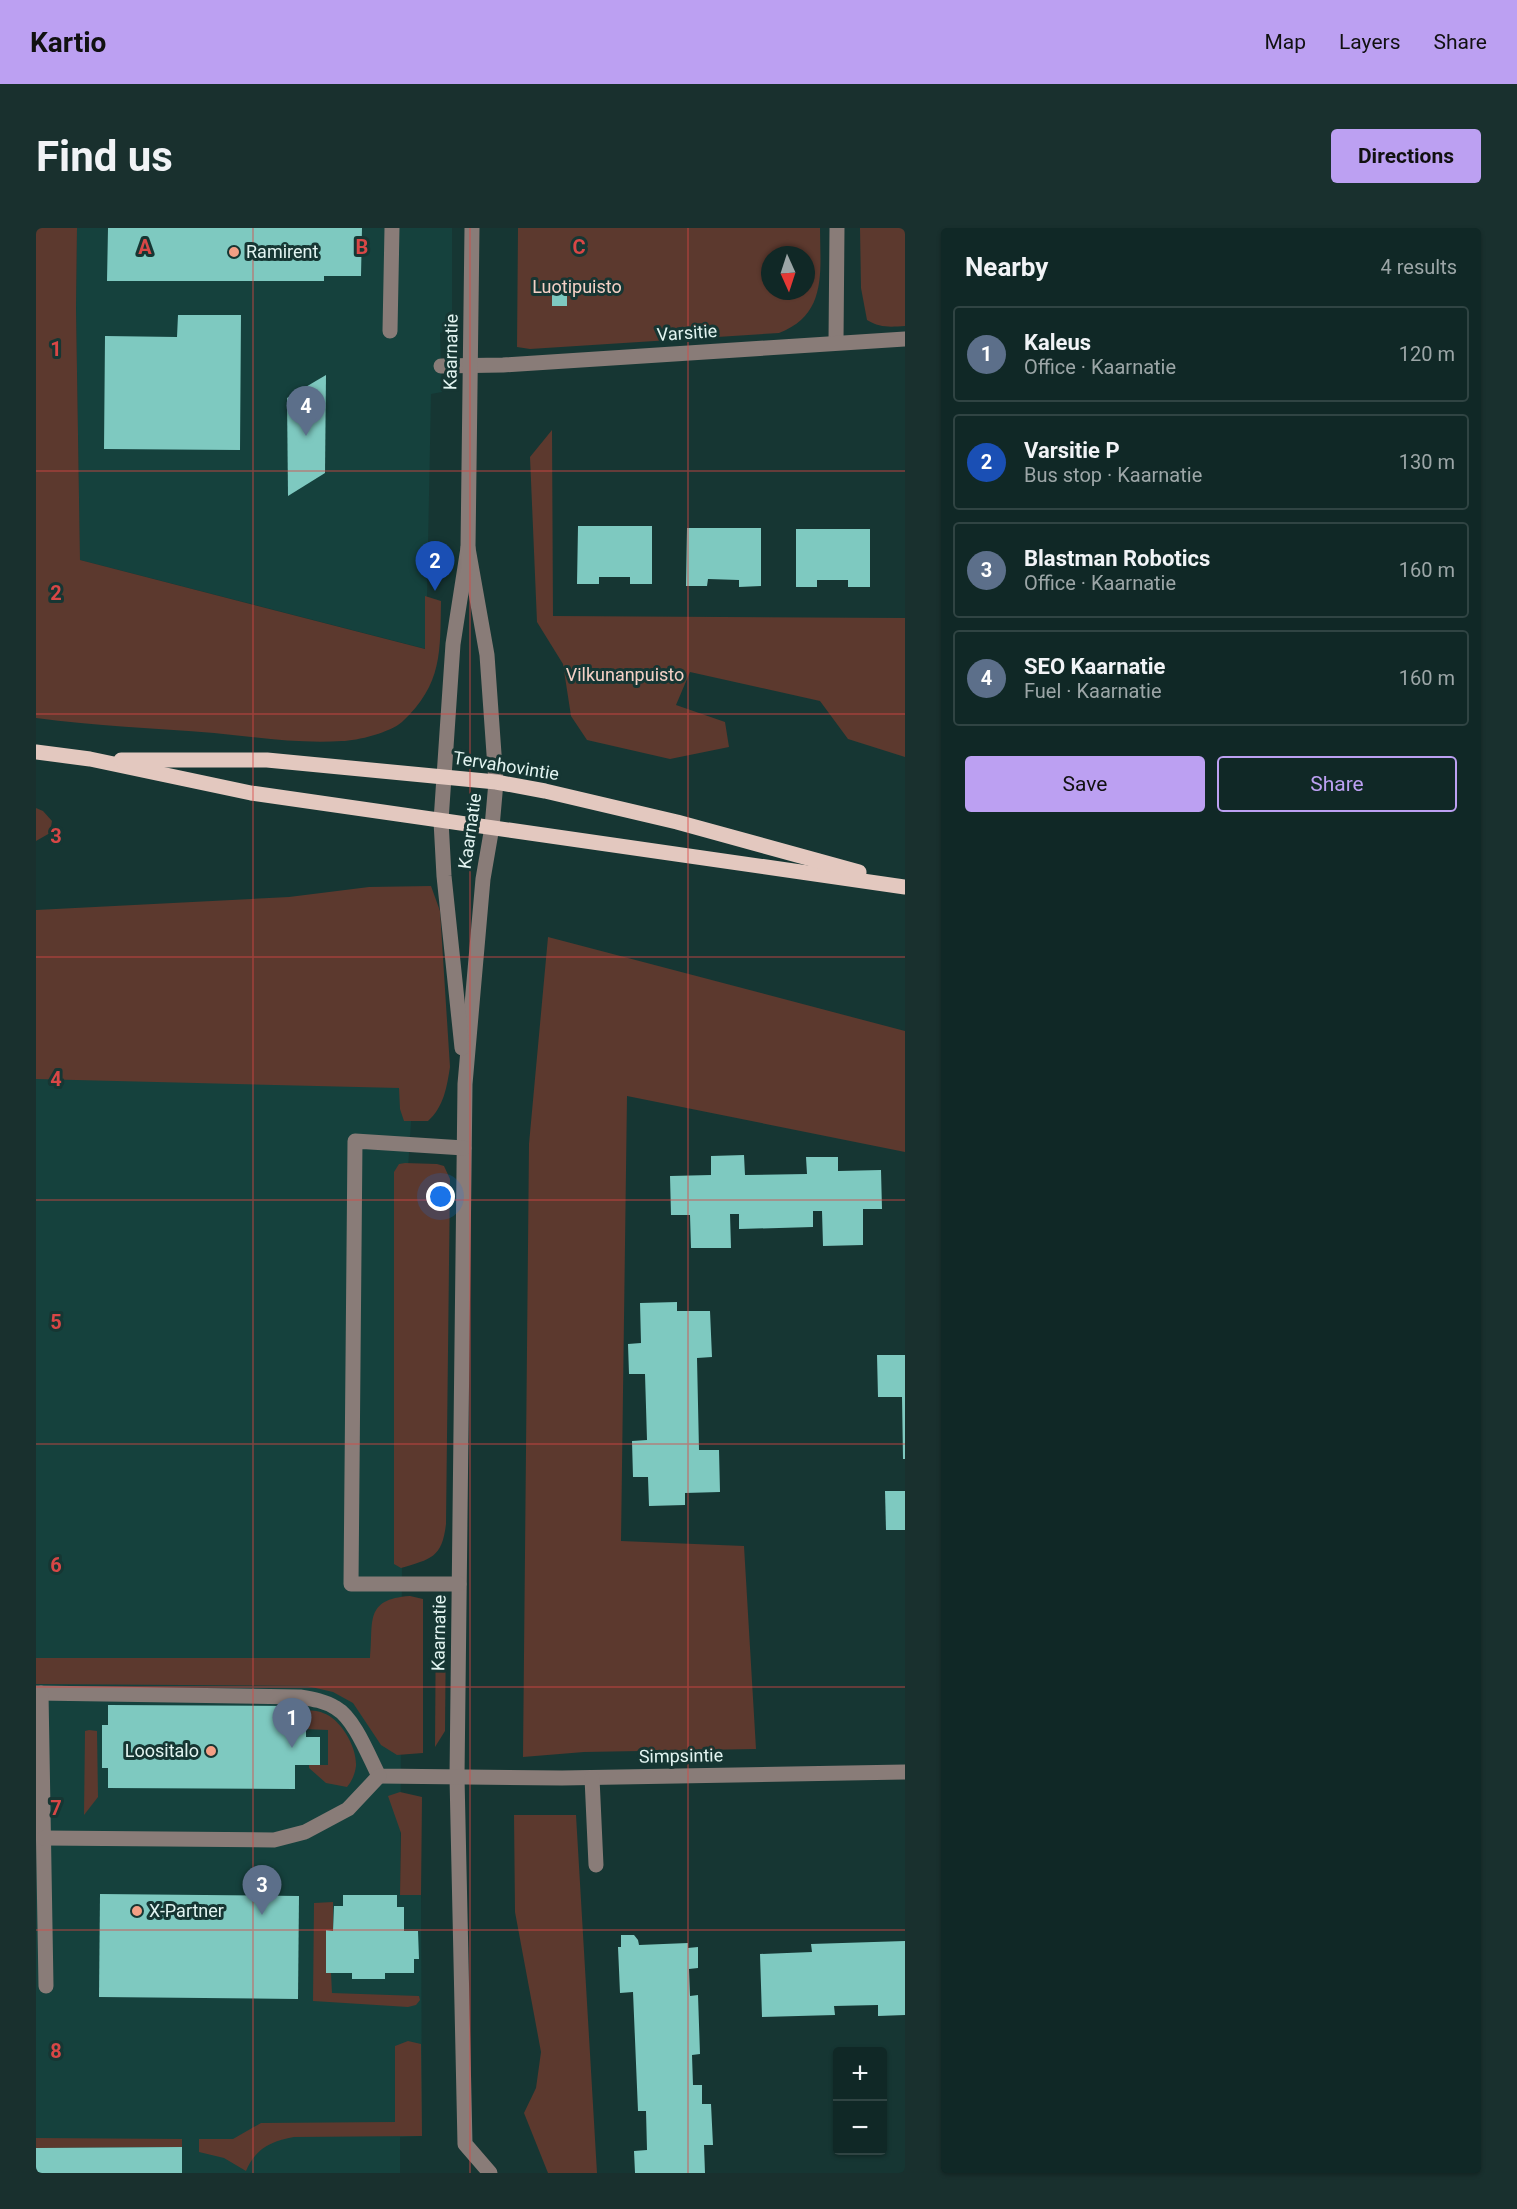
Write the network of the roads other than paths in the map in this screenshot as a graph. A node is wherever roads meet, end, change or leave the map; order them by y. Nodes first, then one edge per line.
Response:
1 (392, 228) edge
2 (472, 228) edge
3 (837, 228) edge
4 (390, 331) dead end
5 (905, 339) edge
6 (836, 342) junction
7 (441, 366) dead end
8 (471, 366) junction
9 (468, 548) junction
10 (36, 752) edge
11 (90, 759) junction
12 (443, 776) junction
13 (496, 782) junction
14 (441, 821) junction
15 (492, 827) junction
16 (905, 886) edge
17 (465, 1084) junction
18 (464, 1148) junction
19 (459, 1584) junction
20 (39, 1693) edge
21 (905, 1772) edge
22 (379, 1776) junction
23 (457, 1777) junction
24 (592, 1778) junction
25 (44, 1838) junction
26 (597, 1865) dead end
27 (46, 1986) dead end
28 (490, 2173) edge

1 - 4 street
2 - 8 street, Kaarnatie
3 - 6 street
5 - 6 street, Varsitie
6 - 8 street, Varsitie
7 - 8 street, Varsitie
8 - 9 street, Kaarnatie
9 - 12 street, Kaarnatie
9 - 13 street, Kaarnatie
10 - 11 main road, Tervahovintie
11 - 12 main road, Tervahovintie
11 - 14 main road, Tervahovintie
12 - 13 main road, Tervahovintie
12 - 14 street, Kaarnatie
13 - 15 street, Kaarnatie
13 - 16 main road, Tervahovintie
14 - 15 main road, Tervahovintie
14 - 17 street, Kaarnatie
15 - 16 main road, Tervahovintie
15 - 17 street, Kaarnatie
17 - 18 street, Kaarnatie
18 - 19 street, Kaarnatie
18 - 19 street
19 - 23 street, Kaarnatie
20 - 22 street
20 - 25 street
21 - 24 street, Simpsintie
22 - 23 street, Simpsintie
22 - 25 street
23 - 24 street, Simpsintie
23 - 28 street, Kaarnatie
24 - 26 street
25 - 27 street

